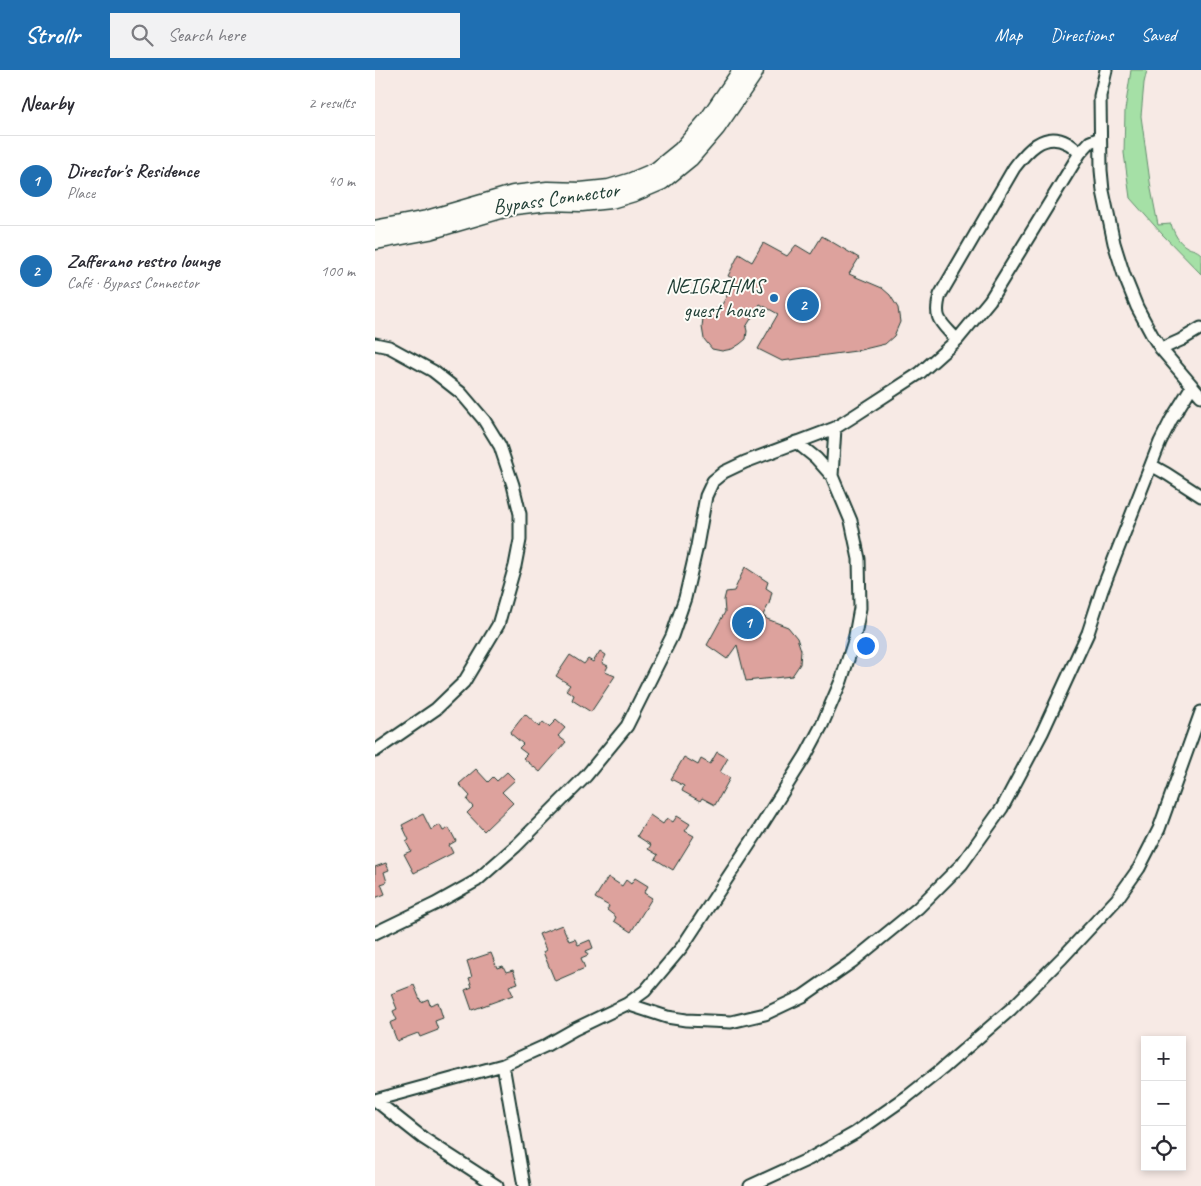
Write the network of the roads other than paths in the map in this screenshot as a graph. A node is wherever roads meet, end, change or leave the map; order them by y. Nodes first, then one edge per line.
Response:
1 (749, 70) edge
2 (1106, 70) edge
3 (1100, 138) junction
4 (1080, 153) junction
5 (375, 235) edge
6 (1201, 328) edge
7 (957, 340) junction
8 (375, 344) edge
9 (1161, 349) junction
10 (1192, 386) junction
11 (1201, 396) edge
12 (835, 428) junction
13 (796, 442) junction
14 (1151, 465) junction
15 (832, 476) junction
16 (1201, 496) edge
17 (1201, 712) edge
18 (375, 752) edge
19 (375, 933) edge
20 (627, 1004) junction
21 (503, 1065) junction
22 (375, 1100) edge
23 (497, 1186) edge
24 (524, 1186) edge
25 (749, 1186) edge

1 - 5 main road, Bypass Connector
2 - 3 lane
3 - 4 lane
3 - 9 lane
4 - 7 lane
4 - 7 lane
6 - 9 lane
7 - 12 lane
8 - 18 lane
9 - 10 lane
10 - 11 lane
10 - 14 lane
12 - 13 lane
12 - 15 lane
13 - 15 lane
13 - 19 lane
14 - 16 lane
14 - 20 lane
15 - 20 lane
17 - 25 lane
20 - 21 lane
21 - 22 lane
21 - 24 lane
22 - 23 lane

